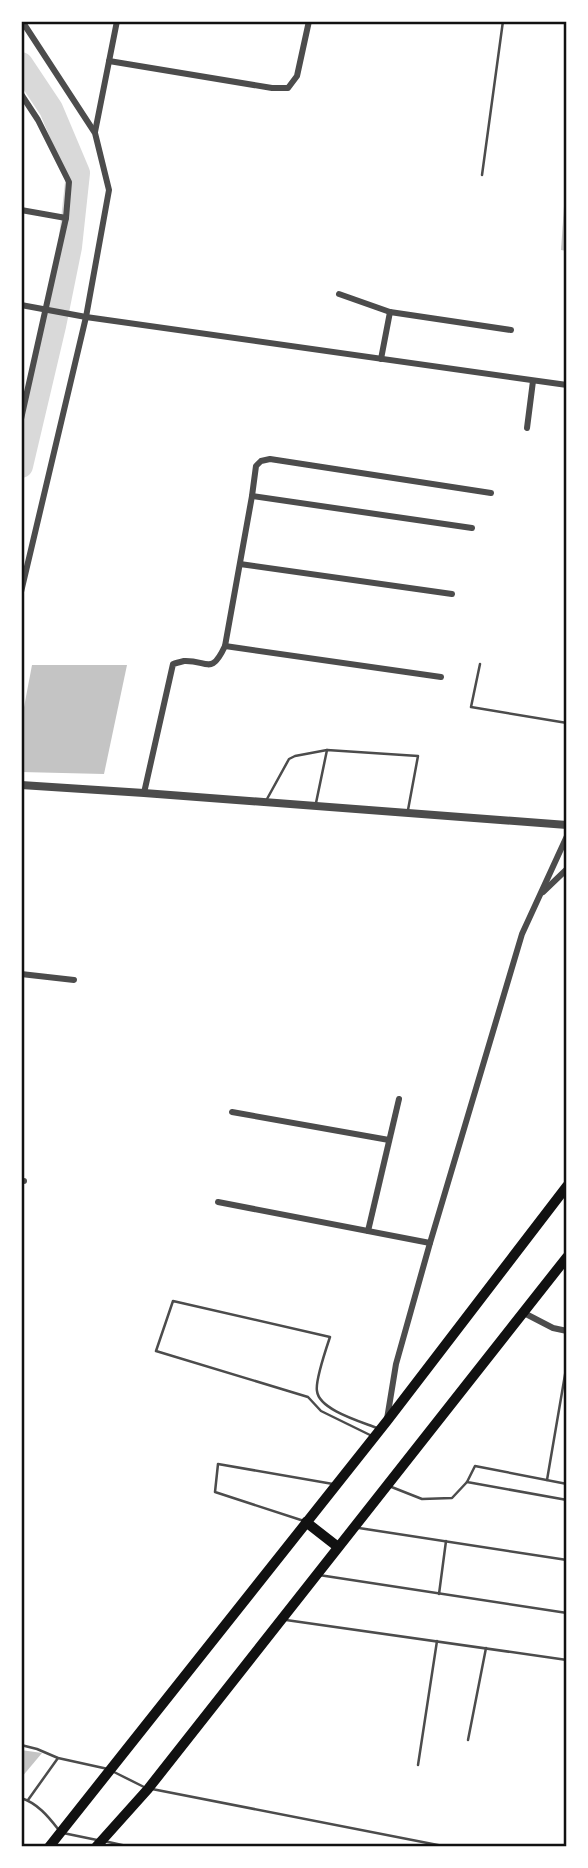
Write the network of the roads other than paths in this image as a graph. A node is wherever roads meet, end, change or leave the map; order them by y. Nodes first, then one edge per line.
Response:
1 (22, 21) edge
2 (117, 21) edge
3 (309, 21) edge
4 (503, 21) edge
5 (109, 61) junction
6 (21, 94) edge
7 (95, 133) junction
8 (482, 175) dead end
9 (21, 209) edge
10 (66, 218) junction
11 (339, 294) dead end
12 (21, 305) edge
13 (48, 310) junction
14 (390, 312) junction
15 (84, 317) junction
16 (510, 330) dead end
17 (381, 359) junction
18 (533, 381) junction
19 (567, 385) edge
20 (21, 418) edge
21 (527, 428) dead end
22 (491, 493) dead end
23 (252, 496) junction
24 (472, 528) dead end
25 (240, 565) junction
26 (21, 592) edge
27 (452, 594) dead end
28 (225, 646) junction
29 (480, 664) dead end
30 (441, 677) dead end
31 (567, 723) edge
32 (327, 750) junction
33 (21, 785) edge
34 (144, 793) junction
35 (265, 802) junction
36 (316, 806) junction
37 (407, 813) junction
38 (567, 825) edge
39 (567, 836) edge
40 (567, 869) edge
41 (539, 895) junction
42 (21, 974) edge
43 (74, 981) dead end
44 (398, 1099) dead end
45 (232, 1112) dead end
46 (389, 1140) junction
47 (567, 1186) edge
48 (218, 1202) dead end
49 (368, 1231) junction
50 (430, 1243) junction
51 (567, 1257) edge
52 (524, 1313) junction
53 (567, 1331) edge
54 (567, 1363) edge
55 (380, 1429) junction
56 (547, 1480) junction
57 (467, 1482) junction
58 (336, 1484) junction
59 (567, 1484) edge
60 (387, 1485) junction
61 (567, 1500) edge
62 (306, 1522) junction
63 (354, 1527) junction
64 (446, 1541) junction
65 (338, 1547) junction
66 (567, 1560) edge
67 (315, 1575) junction
68 (439, 1594) junction
69 (567, 1613) edge
70 (280, 1619) junction
71 (437, 1642) junction
72 (486, 1648) junction
73 (567, 1660) edge
74 (468, 1740) dead end
75 (21, 1745) edge
76 (58, 1758) junction
77 (418, 1765) dead end
78 (109, 1769) junction
79 (148, 1788) junction
80 (21, 1798) edge
81 (28, 1800) junction
82 (60, 1832) junction
83 (99, 1844) edge
84 (49, 1847) edge
85 (131, 1847) edge
86 (448, 1847) edge

1 - 7 street
2 - 5 street
3 - 5 street
4 - 8 lane
5 - 7 street
6 - 10 street
7 - 15 street
9 - 10 street
10 - 13 street
11 - 14 street
12 - 13 street
13 - 15 street
13 - 20 street
14 - 16 street
14 - 17 street
15 - 17 street
15 - 26 street
17 - 18 street
18 - 19 street
18 - 21 street
22 - 23 street
23 - 24 street
23 - 25 street
25 - 27 street
25 - 28 street
28 - 30 street
28 - 34 street
29 - 31 lane
32 - 35 lane
32 - 36 lane
32 - 37 lane
33 - 34 street
34 - 35 street
35 - 36 street
36 - 37 street
37 - 38 street
39 - 41 street
40 - 41 street
41 - 50 street
42 - 43 street
44 - 46 street
45 - 46 street
46 - 49 street
47 - 55 main road
48 - 49 street
49 - 50 street
50 - 55 street
51 - 52 main road
52 - 53 street
52 - 60 main road
54 - 56 lane
55 - 55 lane
55 - 58 main road
56 - 57 lane
56 - 59 lane
57 - 60 lane
57 - 61 lane
58 - 62 main road
58 - 62 lane
60 - 63 main road
62 - 65 main road
62 - 78 main road
63 - 64 lane
63 - 65 main road
64 - 66 lane
64 - 68 lane
65 - 67 main road
67 - 68 lane
67 - 70 main road
68 - 69 lane
70 - 71 lane
70 - 79 main road
71 - 72 lane
71 - 77 lane
72 - 73 lane
72 - 74 lane
75 - 76 lane
76 - 78 lane
76 - 81 lane
78 - 79 lane
78 - 82 main road
79 - 83 main road
79 - 86 lane
80 - 81 lane
81 - 82 lane
82 - 83 lane
82 - 84 main road
83 - 85 lane

